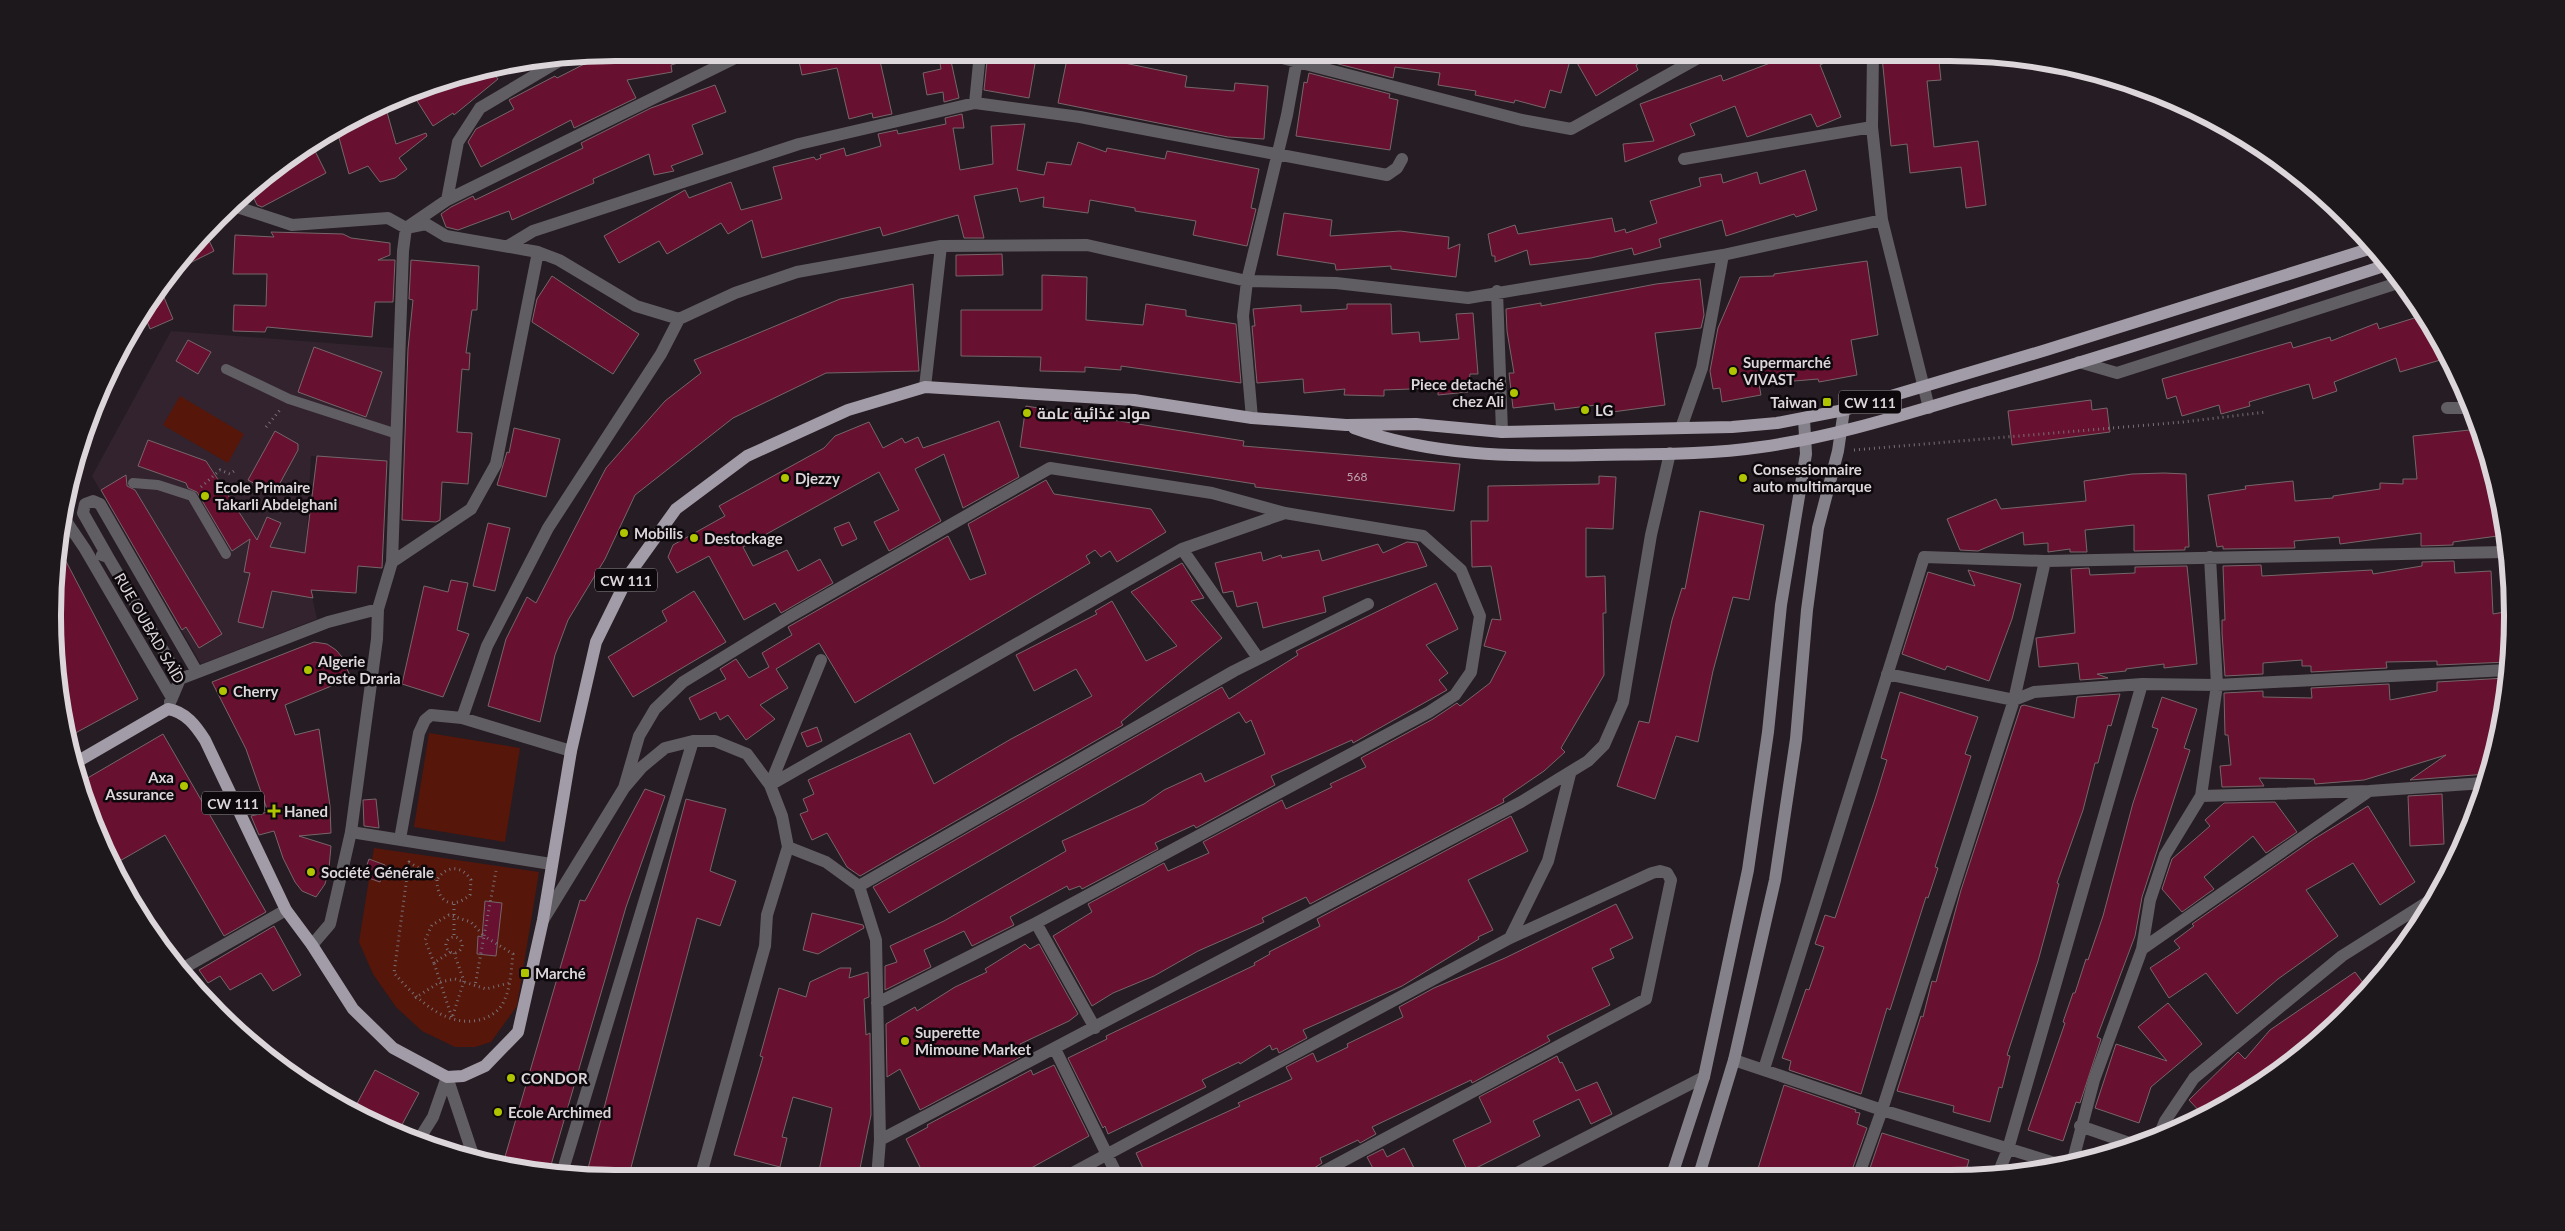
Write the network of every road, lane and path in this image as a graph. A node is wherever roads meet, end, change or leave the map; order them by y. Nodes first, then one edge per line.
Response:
1 (727, 61) edge
2 (979, 61) edge
3 (1297, 61) edge
4 (1316, 61) edge
5 (1691, 61) edge
6 (1873, 61) edge
7 (552, 65) edge
8 (975, 103) junction
9 (1872, 127) junction
10 (1277, 154) junction
11 (1402, 159) dead end
12 (1684, 159) dead end
13 (446, 200) junction
14 (241, 208) edge
15 (1882, 220) junction
16 (406, 228) junction
17 (508, 246) junction
18 (941, 246) junction
19 (2366, 250) edge
20 (538, 252) junction
21 (1723, 255) junction
22 (2381, 268) edge
23 (1247, 281) junction
24 (2393, 284) edge
25 (1497, 291) junction
26 (679, 320) junction
27 (2079, 362) junction
28 (226, 369) dead end
29 (1923, 386) junction
30 (925, 387) junction
31 (289, 400) junction
32 (1928, 408) junction
33 (2447, 408) dead end
34 (2464, 408) edge
35 (1844, 410) junction
36 (2266, 412) dead end
37 (1252, 418) junction
38 (1804, 419) junction
39 (1346, 425) junction
40 (266, 427) dead end
41 (1681, 428) junction
42 (1502, 432) junction
43 (1840, 432) junction
44 (397, 434) junction
45 (1805, 439) junction
46 (1838, 451) junction
47 (1670, 453) junction
48 (238, 469) dead end
49 (133, 483) dead end
50 (192, 496) junction
51 (1285, 513) junction
52 (69, 525) edge
53 (85, 549) junction
54 (1182, 549) junction
55 (2500, 552) edge
56 (226, 554) dead end
57 (108, 557) junction
58 (2210, 557) junction
59 (2045, 561) junction
60 (392, 562) junction
61 (1368, 604) dead end
62 (378, 609) junction
63 (1258, 658) junction
64 (821, 660) dead end
65 (2501, 670) edge
66 (197, 672) junction
67 (1887, 674) junction
68 (180, 679) junction
69 (2142, 684) junction
70 (2217, 685) junction
71 (2014, 700) junction
72 (170, 704) junction
73 (462, 718) junction
74 (693, 741) junction
75 (571, 751) junction
76 (80, 759) edge
77 (1570, 774) junction
78 (2477, 783) edge
79 (770, 785) junction
80 (624, 788) junction
81 (2369, 791) junction
82 (2201, 796) junction
83 (351, 832) junction
84 (400, 839) junction
85 (788, 847) junction
86 (499, 855) junction
87 (551, 864) junction
88 (436, 880) junction
89 (858, 886) junction
90 (454, 904) junction
91 (2421, 906) edge
92 (286, 910) junction
93 (453, 917) junction
94 (543, 920) junction
95 (1036, 924) junction
96 (484, 936) junction
97 (454, 937) junction
98 (1510, 938) junction
99 (312, 945) junction
100 (2142, 949) junction
101 (450, 952) junction
102 (454, 953) junction
103 (434, 964) junction
104 (187, 966) edge
105 (464, 981) junction
106 (440, 982) junction
107 (510, 983) junction
108 (476, 986) junction
109 (415, 998) junction
110 (877, 1003) junction
111 (452, 1018) junction
112 (1096, 1028) junction
113 (1055, 1049) junction
114 (1734, 1060) junction
115 (1764, 1069) junction
116 (447, 1077) junction
117 (1704, 1077) junction
118 (1882, 1110) junction
119 (2080, 1126) junction
120 (2162, 1128) edge
121 (422, 1135) edge
122 (880, 1140) junction
123 (2124, 1141) edge
124 (2008, 1149) junction
125 (472, 1151) edge
126 (1106, 1153) junction
127 (2074, 1155) edge
128 (2047, 1161) edge
129 (564, 1167) edge
130 (2001, 1167) edge
131 (702, 1170) edge
132 (879, 1170) edge
133 (1077, 1170) edge
134 (1114, 1170) edge
135 (1326, 1170) edge
136 (1523, 1170) edge
137 (1674, 1170) edge
138 (1701, 1170) edge
139 (1860, 1170) edge

1 - 13 street
2 - 8 street
3 - 10 street
4 - 5 street
6 - 9 street
7 - 13 street
8 - 10 street
8 - 17 street
9 - 12 street
9 - 15 street
10 - 11 street
10 - 23 street
13 - 16 street
14 - 16 street
15 - 21 street
15 - 29 street
16 - 17 street
16 - 44 street
17 - 20 street
18 - 23 street
18 - 26 street
18 - 30 street
19 - 29 main road, CW 111
20 - 26 street
20 - 60 street
21 - 25 street
21 - 41 street
22 - 27 main road
23 - 25 street
23 - 37 street
24 - 27 street
25 - 42 street
26 - 73 street
27 - 32 main road
28 - 31 lane
29 - 32 street
29 - 35 main road, CW 111
30 - 37 main road, CW 111
30 - 75 main road, CW 111
31 - 40 path
31 - 44 lane
32 - 43 main road
33 - 34 street
35 - 38 main road, CW 111
35 - 43 main road
36 - 46 path
37 - 39 main road, CW 111
38 - 41 main road, CW 111
38 - 45 main road
39 - 42 main road, CW 111
39 - 47 main road
41 - 42 main road, CW 111
43 - 45 main road
43 - 46 main road
44 - 60 street
45 - 47 main road
45 - 117 main road
46 - 114 main road
47 - 77 street
48 - 50 path
49 - 50 lane
50 - 56 lane
51 - 54 street
51 - 80 street
51 - 95 street
52 - 53 street, RUE OUBAD SAÏD
53 - 57 street
53 - 72 street, RUE OUBAD SAÏD
54 - 63 street
54 - 79 street
55 - 58 street
57 - 66 street
57 - 68 street
58 - 59 street
58 - 70 street
59 - 67 street
59 - 71 street
60 - 62 street
61 - 63 street
62 - 66 street
62 - 83 street
63 - 89 street
64 - 79 street
65 - 70 street
66 - 68 street
67 - 71 street
67 - 115 street
68 - 72 street
69 - 70 street
69 - 71 street
69 - 124 street
70 - 82 street
71 - 118 street
72 - 76 main road
72 - 92 main road, CW 111
73 - 75 street
73 - 84 street
74 - 79 street
74 - 80 street
74 - 129 street
75 - 87 main road, CW 111
77 - 98 street
77 - 112 street
78 - 81 street
79 - 85 street
80 - 94 street
81 - 82 street
81 - 100 street
82 - 100 street
83 - 84 street
83 - 99 street
84 - 86 street
85 - 89 street
85 - 131 street
86 - 87 street
86 - 96 path
87 - 94 main road, CW 111
88 - 90 path
88 - 90 path
88 - 109 path
89 - 110 street
90 - 93 path
91 - 120 street
92 - 99 main road, CW 111
92 - 104 street
93 - 96 path
93 - 97 path
93 - 103 path
94 - 116 main road, CW 111
95 - 110 street
95 - 112 street
96 - 107 path
96 - 108 path
97 - 101 path
97 - 102 path
98 - 126 street
98 - 135 street
99 - 116 main road, CW 111
100 - 119 street
101 - 102 path
101 - 103 path
102 - 105 path
103 - 106 path
105 - 106 path
105 - 108 path
105 - 111 path
106 - 109 path
106 - 111 path
107 - 108 path
107 - 111 path
109 - 111 path
110 - 122 street
112 - 113 street
113 - 122 street
113 - 126 street
114 - 115 street
114 - 138 main road
115 - 118 street
116 - 121 street
116 - 125 street
117 - 136 street
117 - 137 main road
118 - 124 street
118 - 139 street
119 - 123 street
119 - 127 street
122 - 132 street
124 - 128 street
124 - 130 street
126 - 133 street
126 - 134 street

